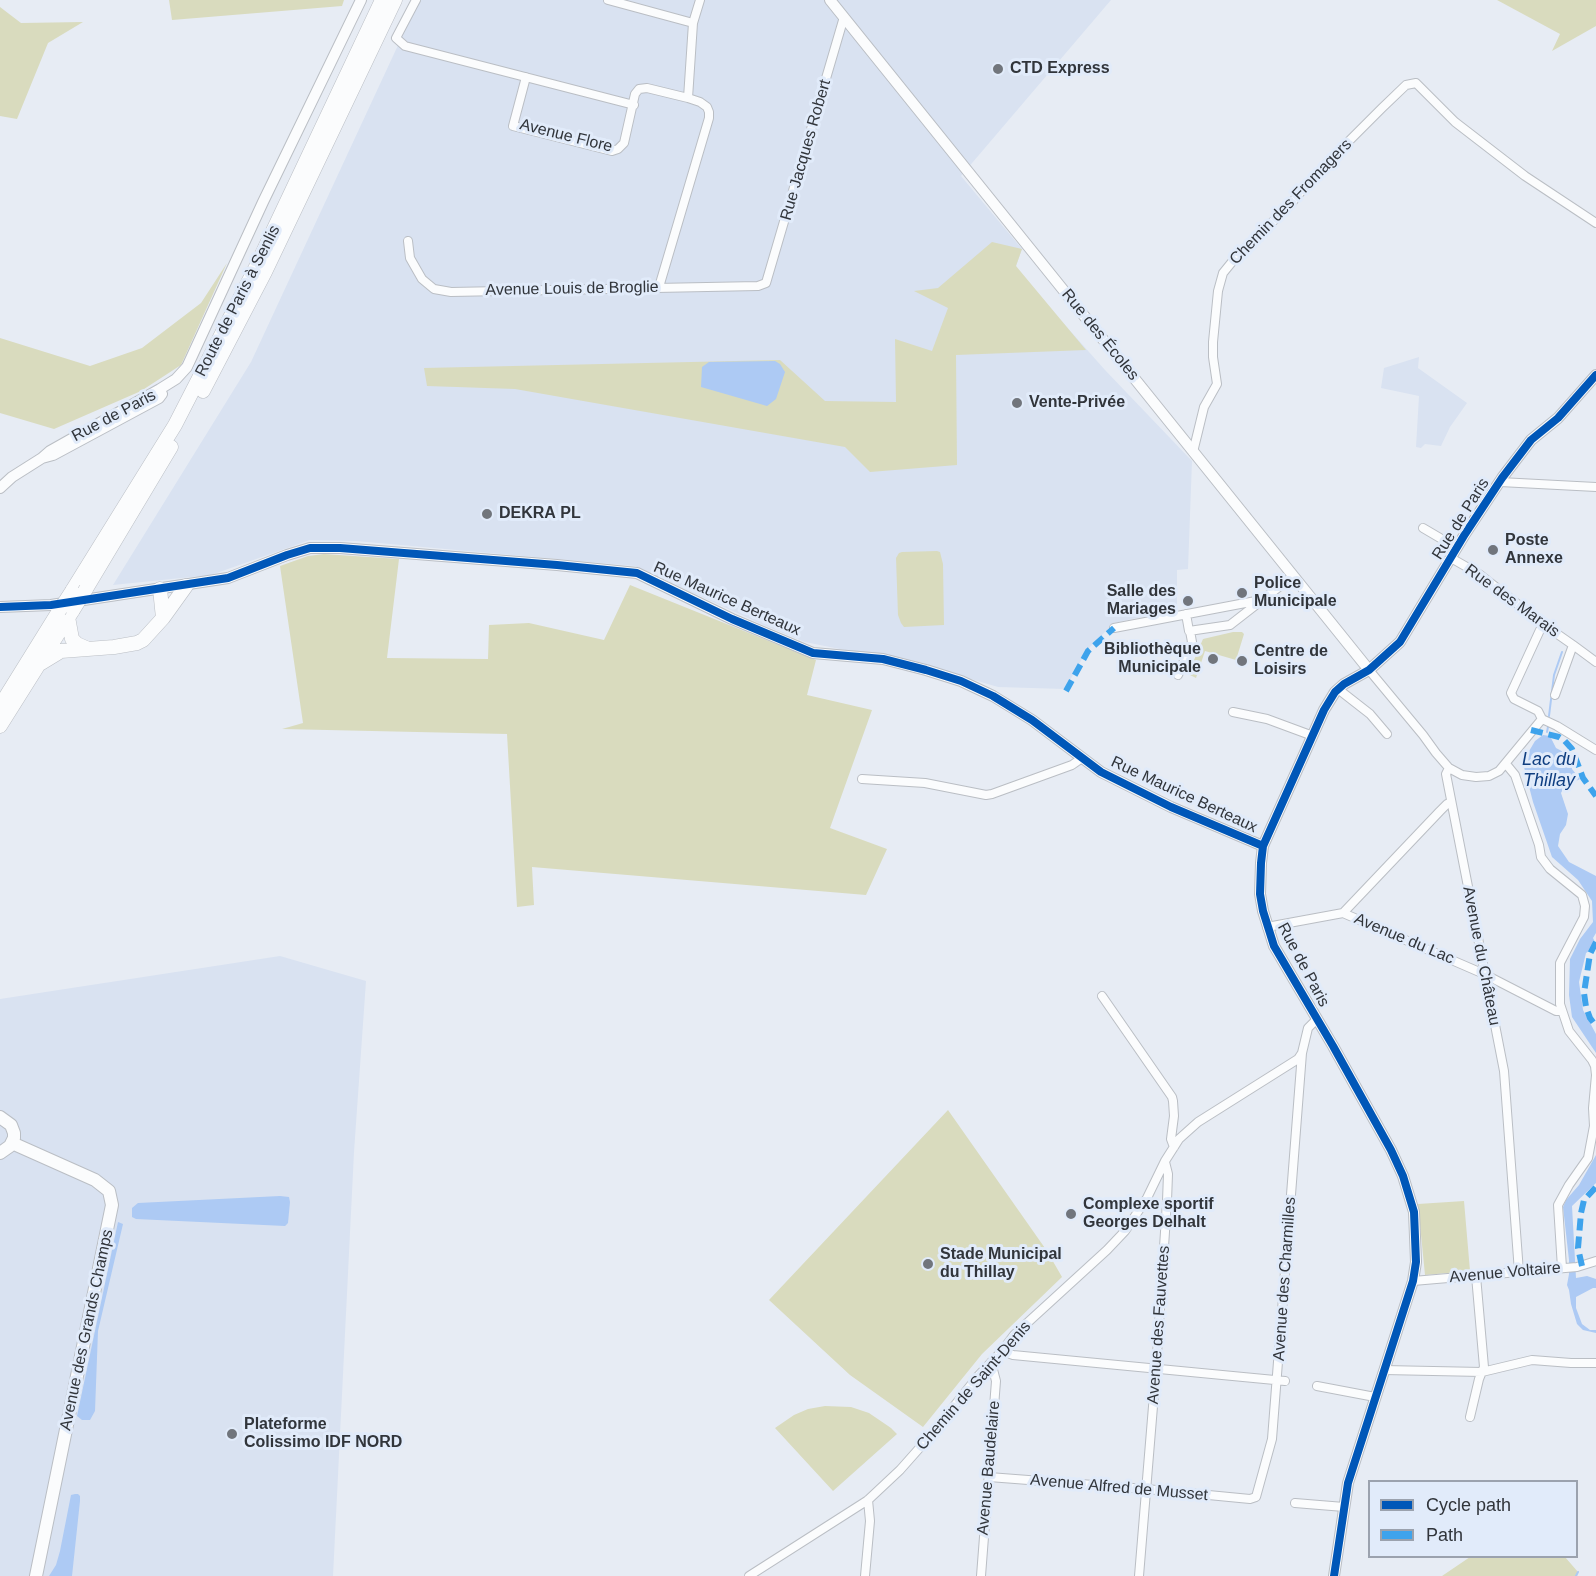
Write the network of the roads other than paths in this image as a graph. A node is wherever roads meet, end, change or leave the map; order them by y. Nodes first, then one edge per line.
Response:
1 (361, 0) edge
2 (382, 0) edge
3 (395, 0) edge
4 (416, 0) edge
5 (608, 0) edge
6 (700, 0) edge
7 (830, 0) edge
8 (844, 17) junction
9 (693, 23) junction
10 (526, 77) junction
11 (688, 98) junction
12 (634, 105) junction
13 (1596, 223) edge
14 (408, 241) dead end
15 (766, 283) joint
16 (659, 287) junction
17 (1596, 375) edge
18 (1193, 452) junction
19 (1500, 482) junction
20 (1596, 486) edge
21 (0, 488) edge
22 (1423, 528) dead end
23 (1454, 553) junction
24 (1293, 576) junction
25 (186, 586) junction
26 (79, 590) junction
27 (160, 590) junction
28 (1261, 600) junction
29 (0, 607) edge
30 (63, 611) junction
31 (1186, 614) junction
32 (163, 618) junction
33 (1114, 628) dead end
34 (1540, 630) dead end
35 (1190, 631) junction
36 (1573, 645) junction
37 (86, 648) junction
38 (1596, 662) edge
39 (38, 664) junction
40 (1369, 670) junction
41 (1178, 675) dead end
42 (1338, 689) junction
43 (1555, 695) dead end
44 (0, 706) edge
45 (1233, 712) dead end
46 (1542, 719) junction
47 (0, 726) edge
48 (1387, 734) dead end
49 (1313, 736) junction
50 (1596, 750) edge
51 (1082, 758) junction
52 (1506, 765) junction
53 (1449, 768) junction
54 (862, 779) dead end
55 (1451, 802) junction
56 (1263, 846) junction
57 (1343, 913) junction
58 (1267, 927) junction
59 (1484, 974) junction
60 (1102, 996) dead end
61 (1561, 1011) junction
62 (1317, 1019) junction
63 (1302, 1053) junction
64 (0, 1117) edge
65 (12, 1143) junction
66 (1174, 1147) junction
67 (0, 1154) edge
68 (1165, 1161) junction
69 (1596, 1261) edge
70 (1569, 1268) junction
71 (1519, 1272) junction
72 (1476, 1276) junction
73 (1413, 1281) junction
74 (1002, 1351) junction
75 (991, 1362) junction
76 (1596, 1363) edge
77 (1156, 1370) junction
78 (1384, 1370) junction
79 (1482, 1372) junction
80 (1281, 1381) junction
81 (1317, 1386) dead end
82 (1375, 1397) junction
83 (1470, 1417) dead end
84 (989, 1478) junction
85 (1146, 1489) junction
86 (1250, 1499) joint
87 (868, 1500) junction
88 (1295, 1503) dead end
89 (1344, 1507) junction
90 (36, 1576) edge
91 (749, 1576) edge
92 (865, 1576) edge
93 (981, 1576) edge
94 (1139, 1576) edge
95 (1334, 1576) edge

1 - 21 street, Rue de Paris
2 - 26 main road, Route de Paris à Senlis
3 - 26 main road, Route de Paris à Senlis
4 - 10 street
5 - 9 street
6 - 9 street
7 - 8 street, Rue des Écoles
8 - 15 street, Rue Jacques Robert
8 - 18 street, Rue des Écoles
9 - 11 street
10 - 12 street
10 - 12 street, Avenue Flore
11 - 12 street
11 - 16 street
13 - 18 street, Chemin des Fromagers
14 - 16 street, Avenue Louis de Broglie
15 - 16 street, Avenue Louis de Broglie
17 - 19 street, Rue de Paris
18 - 24 street, Rue des Écoles
19 - 20 street
19 - 23 street, Rue de Paris
22 - 23 street, Rue des Marais
23 - 36 street, Rue des Marais
23 - 40 street, Rue de Paris
24 - 28 street
24 - 40 street, Rue des Écoles
25 - 27 street, Rue Maurice Berteaux
25 - 32 main road
25 - 51 street, Rue Maurice Berteaux
26 - 30 main road, bridge
27 - 30 street, Rue Maurice Berteaux
27 - 32 main road
28 - 31 street
28 - 35 street
29 - 30 street, Rue Maurice Berteaux
30 - 37 main road
30 - 39 main road
30 - 44 main road
31 - 33 street
31 - 35 street
32 - 37 main road
34 - 46 street
35 - 41 street
36 - 38 street, Rue des Marais
36 - 43 street
37 - 39 main road
39 - 47 main road
40 - 42 street, Rue de Paris
40 - 53 street
42 - 48 street
42 - 49 street, Rue de Paris
45 - 49 street
46 - 50 street
46 - 52 street
49 - 56 street, Rue de Paris
51 - 54 street
51 - 56 street, Rue Maurice Berteaux
52 - 53 street
52 - 61 street
53 - 55 street, Avenue du Château
55 - 57 street
55 - 59 street, Avenue du Château
56 - 58 street, Rue de Paris
57 - 58 street
57 - 59 street, Avenue du Lac
58 - 62 street, Rue de Paris
59 - 61 street, Avenue du Lac
59 - 71 street, Avenue du Château
60 - 66 street
61 - 70 street
62 - 63 street
62 - 73 street, Rue de Paris
63 - 66 street, Chemin de Saint-Denis
63 - 80 street, Avenue des Charmilles
64 - 65 main road
65 - 67 main road
65 - 90 main road, Avenue des Grands Champs
66 - 68 street, Chemin de Saint-Denis
68 - 74 street, Chemin de Saint-Denis
68 - 77 street, Avenue des Fauvettes
69 - 70 street, Avenue Voltaire
70 - 71 street, Avenue Voltaire
71 - 72 street, Avenue Voltaire
72 - 73 street, Avenue Voltaire
72 - 79 street
73 - 78 street, Rue de Paris
74 - 75 street, Chemin de Saint-Denis
74 - 77 street
75 - 84 street, Avenue Baudelaire
75 - 87 street, Chemin de Saint-Denis
76 - 79 street
77 - 80 street
77 - 85 street, Avenue des Fauvettes
78 - 79 street
78 - 82 street, Rue de Paris
79 - 83 street
80 - 86 street, Avenue des Charmilles
81 - 82 street
82 - 89 street, Rue de Paris
84 - 85 street, Avenue Alfred de Musset
84 - 93 street, Avenue Baudelaire
85 - 86 street, Avenue Alfred de Musset
85 - 94 street, Avenue des Fauvettes
87 - 91 street, Chemin de Saint-Denis
87 - 92 street
88 - 89 street
89 - 95 street, Rue de Paris

